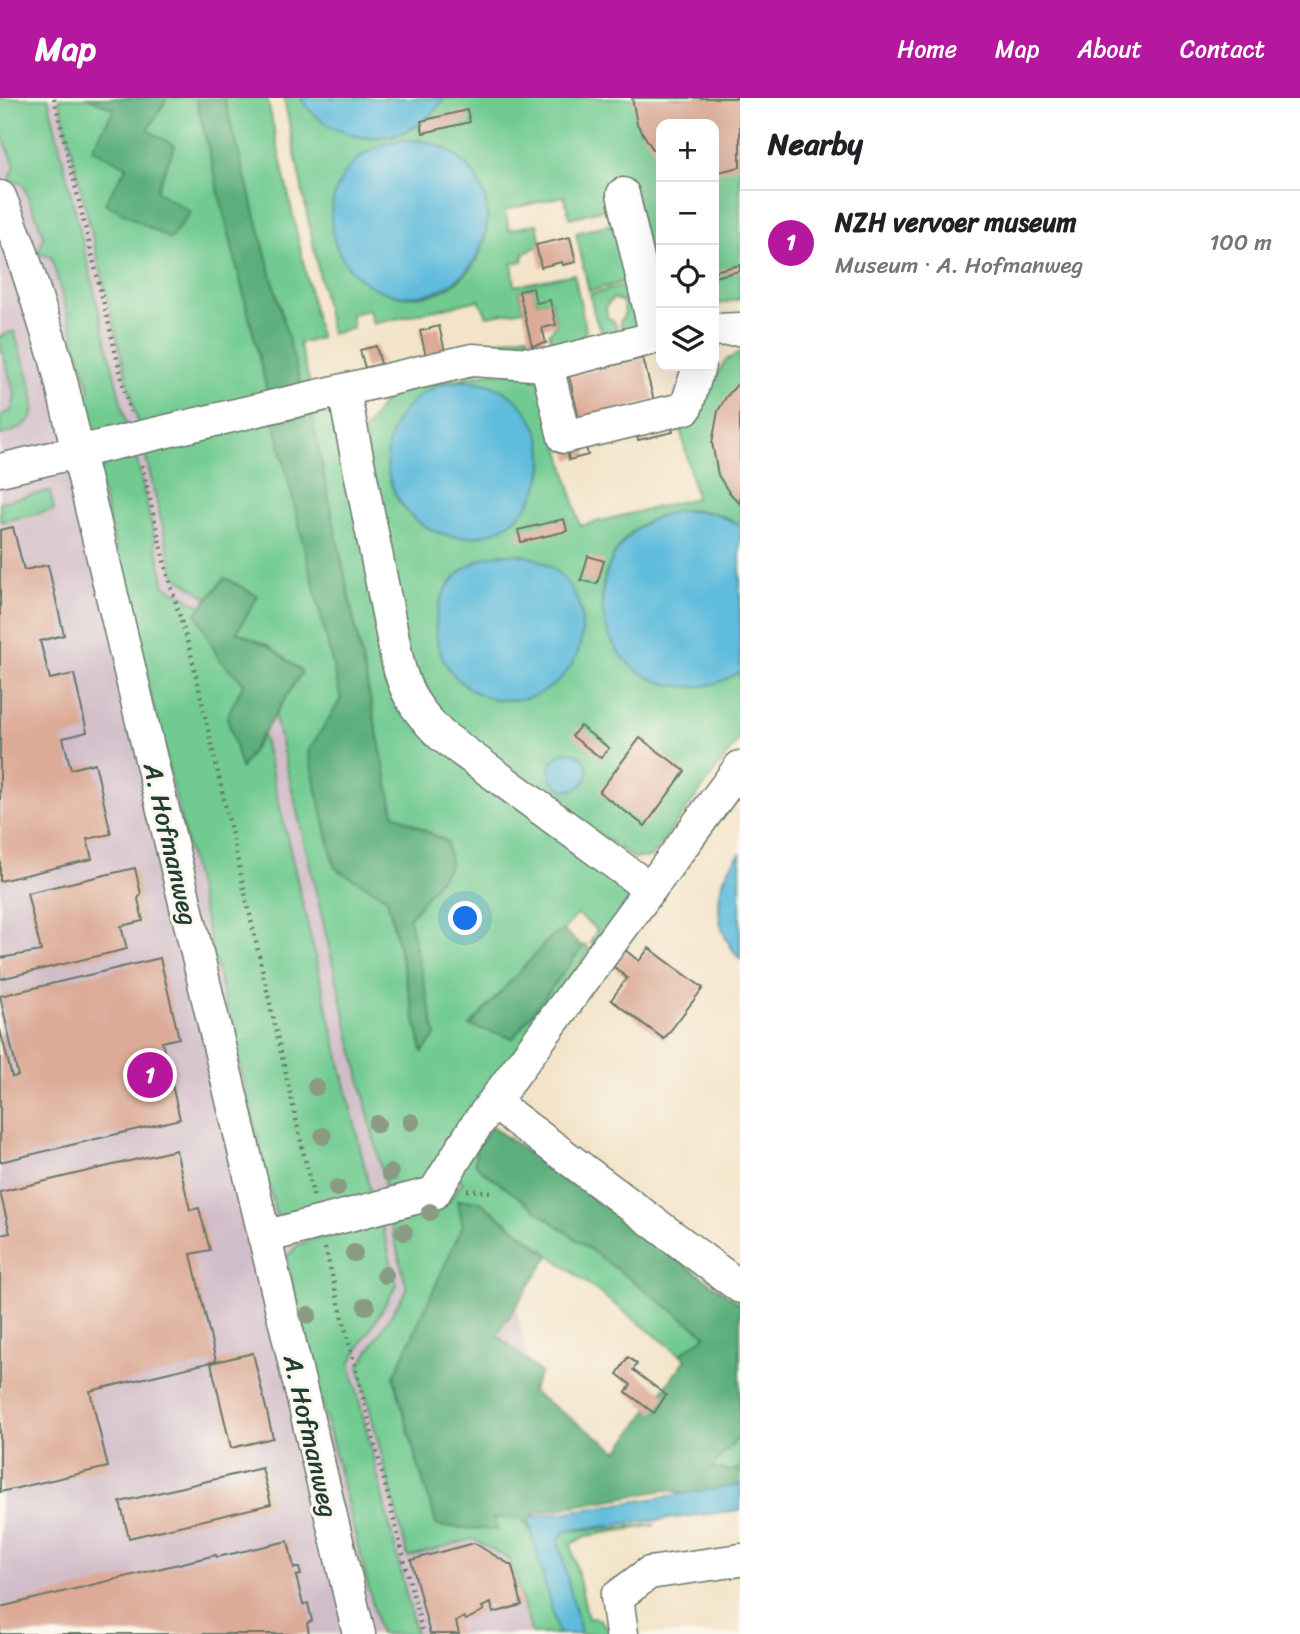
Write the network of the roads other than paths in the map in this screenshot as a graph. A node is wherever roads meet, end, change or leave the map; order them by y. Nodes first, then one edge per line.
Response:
1 (623, 194) dead end
2 (0, 197) edge
3 (656, 325) edge
4 (740, 329) edge
5 (719, 330) edge
6 (656, 338) edge
7 (547, 365) junction
8 (697, 371) edge
9 (344, 391) junction
10 (78, 451) junction
11 (0, 470) edge
12 (740, 767) edge
13 (650, 889) junction
14 (494, 1103) junction
15 (264, 1237) junction
16 (740, 1287) edge
17 (740, 1560) edge
18 (359, 1634) edge
19 (622, 1634) edge

1 - 3 street
2 - 10 street, A. Hofmanweg
4 - 5 street
6 - 7 street
7 - 8 street
7 - 9 street
9 - 10 street
9 - 13 street
10 - 11 street
10 - 15 street, A. Hofmanweg
12 - 13 street
13 - 14 street
14 - 15 street
14 - 16 street
15 - 18 street, A. Hofmanweg
17 - 19 street

